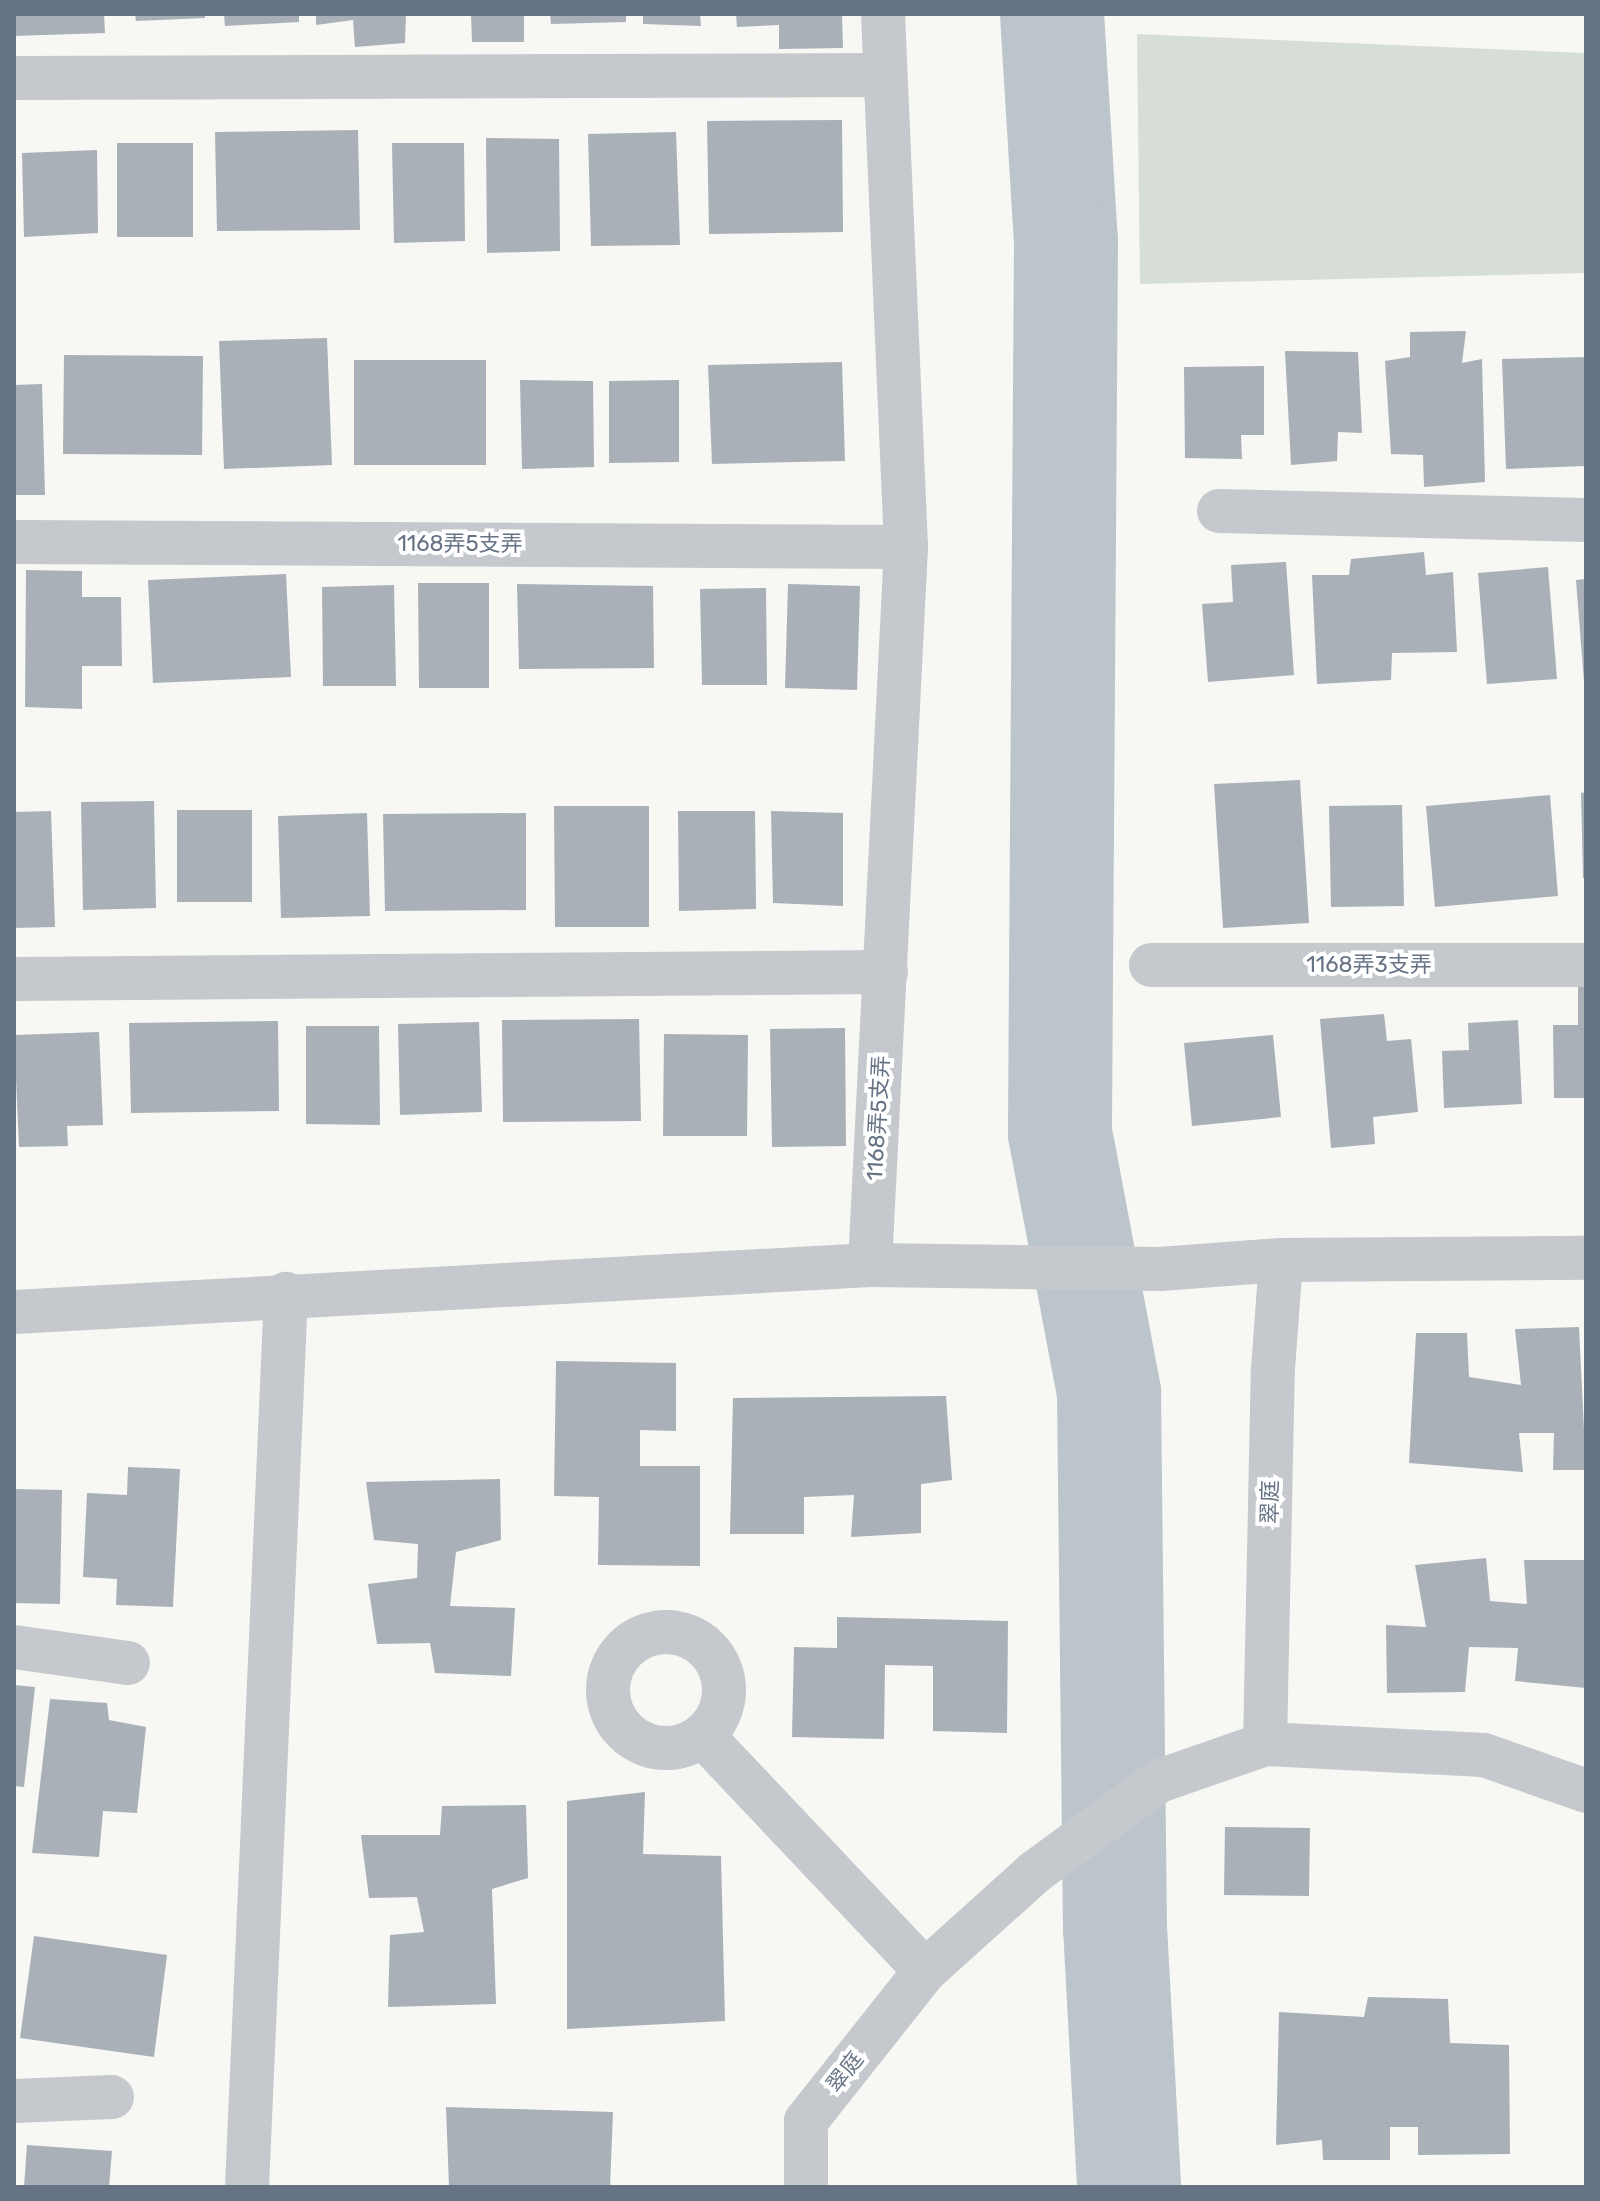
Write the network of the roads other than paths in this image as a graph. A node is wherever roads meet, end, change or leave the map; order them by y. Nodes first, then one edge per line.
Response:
1 (883, 14) edge
2 (885, 75) junction
3 (14, 78) edge
4 (1219, 511) dead end
5 (1586, 520) edge
6 (14, 542) edge
7 (906, 547) junction
8 (1151, 965) dead end
9 (1586, 965) edge
10 (886, 972) junction
11 (14, 979) edge
12 (1586, 1258) edge
13 (1281, 1260) junction
14 (870, 1265) junction
15 (286, 1294) junction
16 (14, 1312) edge
17 (14, 1647) edge
18 (128, 1663) dead end
19 (703, 1736) dead end
20 (1265, 1744) junction
21 (1586, 1791) edge
22 (925, 1971) junction
23 (112, 2097) dead end
24 (14, 2101) edge
25 (247, 2187) edge
26 (806, 2187) edge

1 - 2 street, 1168弄5支弄
2 - 3 street
2 - 7 street, 1168弄5支弄
4 - 5 street
6 - 7 street, 1168弄5支弄
7 - 10 street, 1168弄5支弄
8 - 9 street, 1168弄3支弄
10 - 11 street
10 - 14 street, 1168弄5支弄
12 - 13 street
13 - 14 street
13 - 20 street, 翠庭
14 - 15 street
15 - 16 street
15 - 25 street
17 - 18 street
19 - 22 street
20 - 21 street, 翠庭
20 - 22 street, 翠庭
22 - 26 street, 翠庭
23 - 24 street

